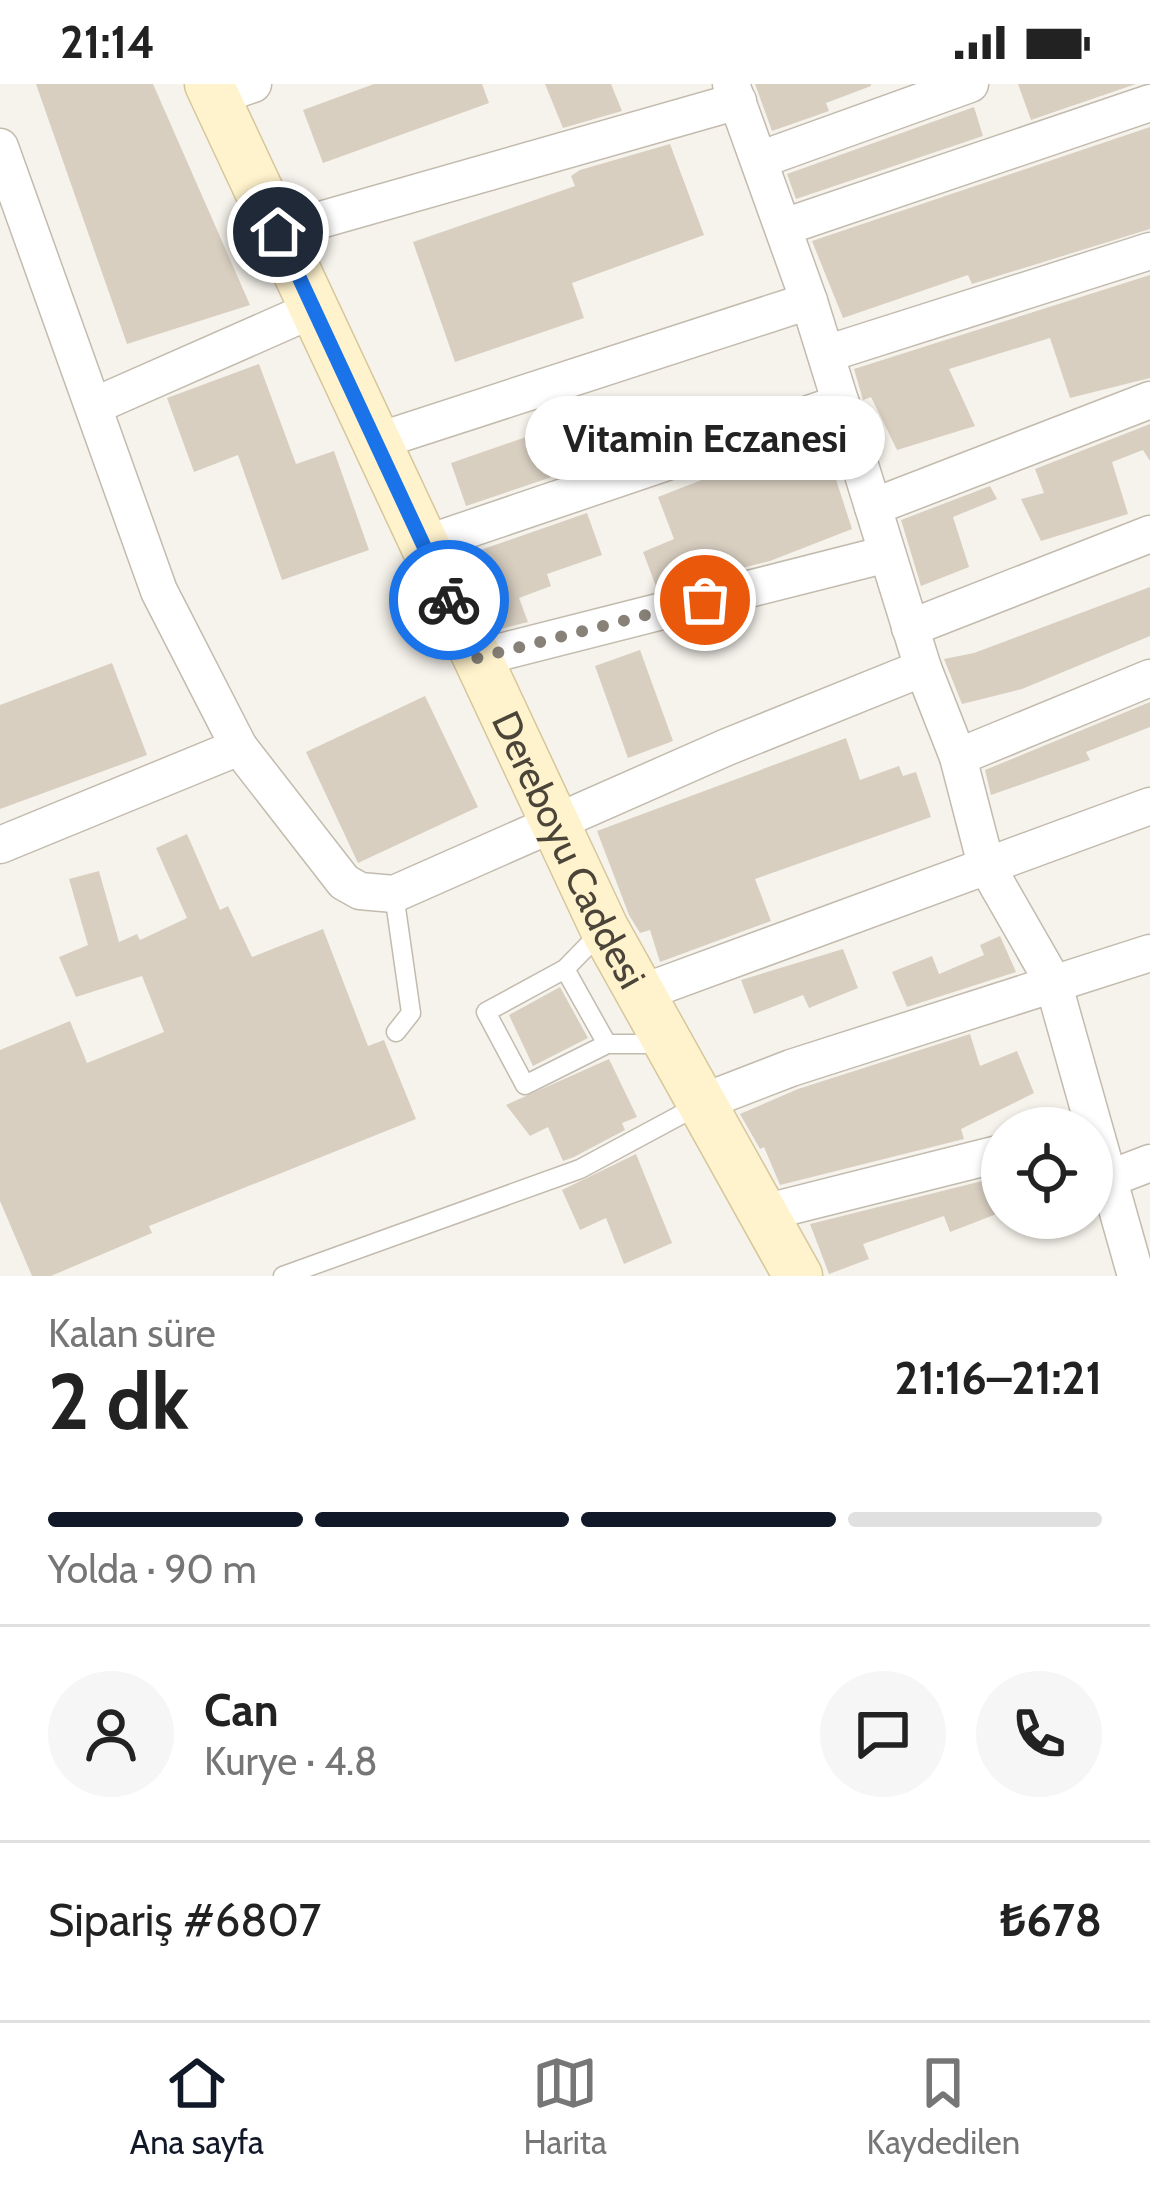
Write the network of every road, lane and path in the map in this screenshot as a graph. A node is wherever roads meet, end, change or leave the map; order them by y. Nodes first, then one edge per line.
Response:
1 (970, 84) edge
2 (226, 88) edge
3 (734, 92) edge
4 (1150, 103) edge
5 (0, 147) edge
6 (759, 160) junction
7 (784, 226) junction
8 (278, 232) junction
9 (1150, 251) edge
10 (808, 301) junction
11 (314, 309) junction
12 (826, 354) junction
13 (1150, 400) edge
14 (841, 403) junction
15 (94, 406) junction
16 (375, 442) junction
17 (873, 507) junction
18 (1150, 534) edge
19 (422, 545) junction
20 (887, 554) junction
21 (910, 628) junction
22 (477, 658) junction
23 (923, 668) junction
24 (1150, 678) edge
25 (239, 747) junction
26 (958, 758) junction
27 (1150, 806) edge
28 (557, 824) junction
29 (0, 845) edge
30 (986, 866) junction
31 (394, 894) junction
32 (604, 928) junction
33 (1150, 953) edge
34 (565, 969) junction
35 (1053, 982) junction
36 (644, 992) junction
37 (396, 1032) dead end
38 (672, 1044) junction
39 (607, 1045) junction
40 (703, 1102) junction
41 (1089, 1107) edge
42 (981, 1158) edge
43 (1150, 1163) edge
44 (1113, 1177) edge
45 (1113, 1186) edge
46 (763, 1213) junction
47 (786, 1272) edge
48 (283, 1276) edge
49 (1136, 1276) edge

1 - 6 street
2 - 8 main road, Dereboyu Caddesi
3 - 6 street
3 - 8 street
4 - 7 street
5 - 15 street
6 - 7 street
7 - 10 street
8 - 11 main road, Dereboyu Caddesi
9 - 12 street
10 - 12 street
10 - 16 street
11 - 15 street
11 - 16 main road, Dereboyu Caddesi
12 - 14 street
13 - 17 street
14 - 17 street
14 - 19 street
15 - 25 street
16 - 19 main road, Dereboyu Caddesi
17 - 20 street
18 - 21 street
19 - 22 main road, Dereboyu Caddesi
20 - 21 street
20 - 22 street
21 - 23 street
22 - 28 main road, Dereboyu Caddesi
23 - 26 street
23 - 28 street
24 - 26 street
25 - 29 street
25 - 31 street
26 - 30 street
27 - 30 street
28 - 31 street
28 - 32 main road, Dereboyu Caddesi
30 - 35 street
30 - 36 street
31 - 37 lane
32 - 34 lane
32 - 36 main road, Dereboyu Caddesi
33 - 35 street
34 - 39 lane
34 - 39 lane
35 - 40 street
35 - 41 street
36 - 38 main road, Dereboyu Caddesi
38 - 39 lane
38 - 40 main road, Dereboyu Caddesi
40 - 46 main road, Dereboyu Caddesi
40 - 48 lane
42 - 46 street
43 - 44 street
45 - 49 street
46 - 47 main road, Dereboyu Caddesi

